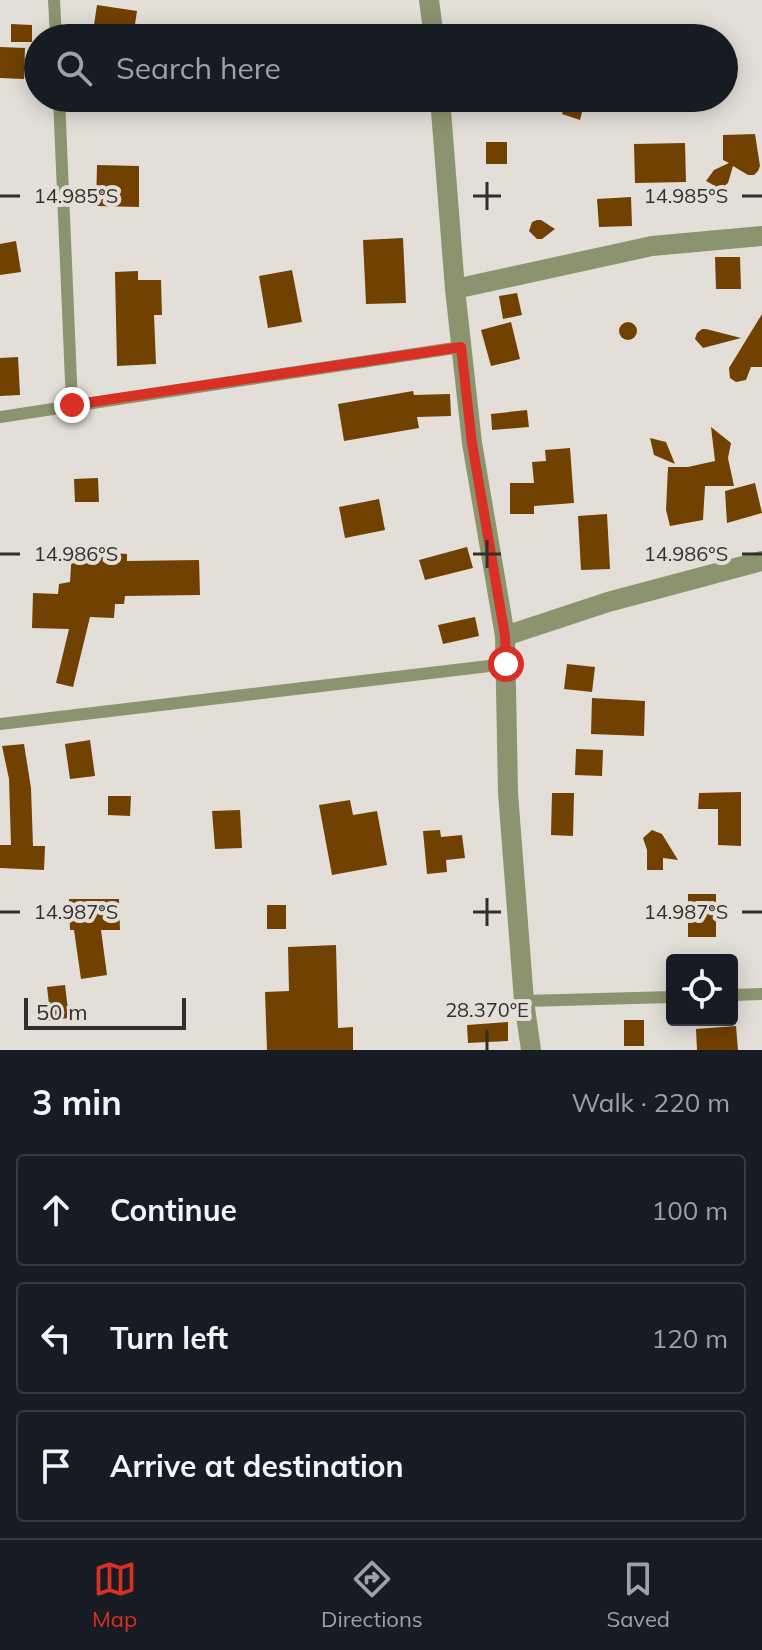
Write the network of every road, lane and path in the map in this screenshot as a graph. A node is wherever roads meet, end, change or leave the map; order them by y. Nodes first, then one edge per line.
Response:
1 (54, 0) edge
2 (429, 0) edge
3 (55, 24) edge
4 (432, 24) edge
5 (60, 112) edge
6 (441, 112) edge
7 (762, 236) edge
8 (455, 289) junction
9 (461, 347) junction
10 (72, 405) junction
11 (0, 417) edge
12 (762, 561) edge
13 (505, 636) junction
14 (506, 664) junction
15 (0, 724) edge
16 (762, 994) edge
17 (738, 995) edge
18 (666, 997) edge
19 (524, 1001) junction
20 (531, 1050) edge

1 - 3 lane
2 - 4 street
5 - 10 lane
6 - 8 street
7 - 8 street
8 - 9 street
9 - 10 lane
9 - 13 street
10 - 11 lane
12 - 13 street
13 - 14 street
14 - 15 lane
14 - 19 street
16 - 17 lane
18 - 19 lane
19 - 20 street

